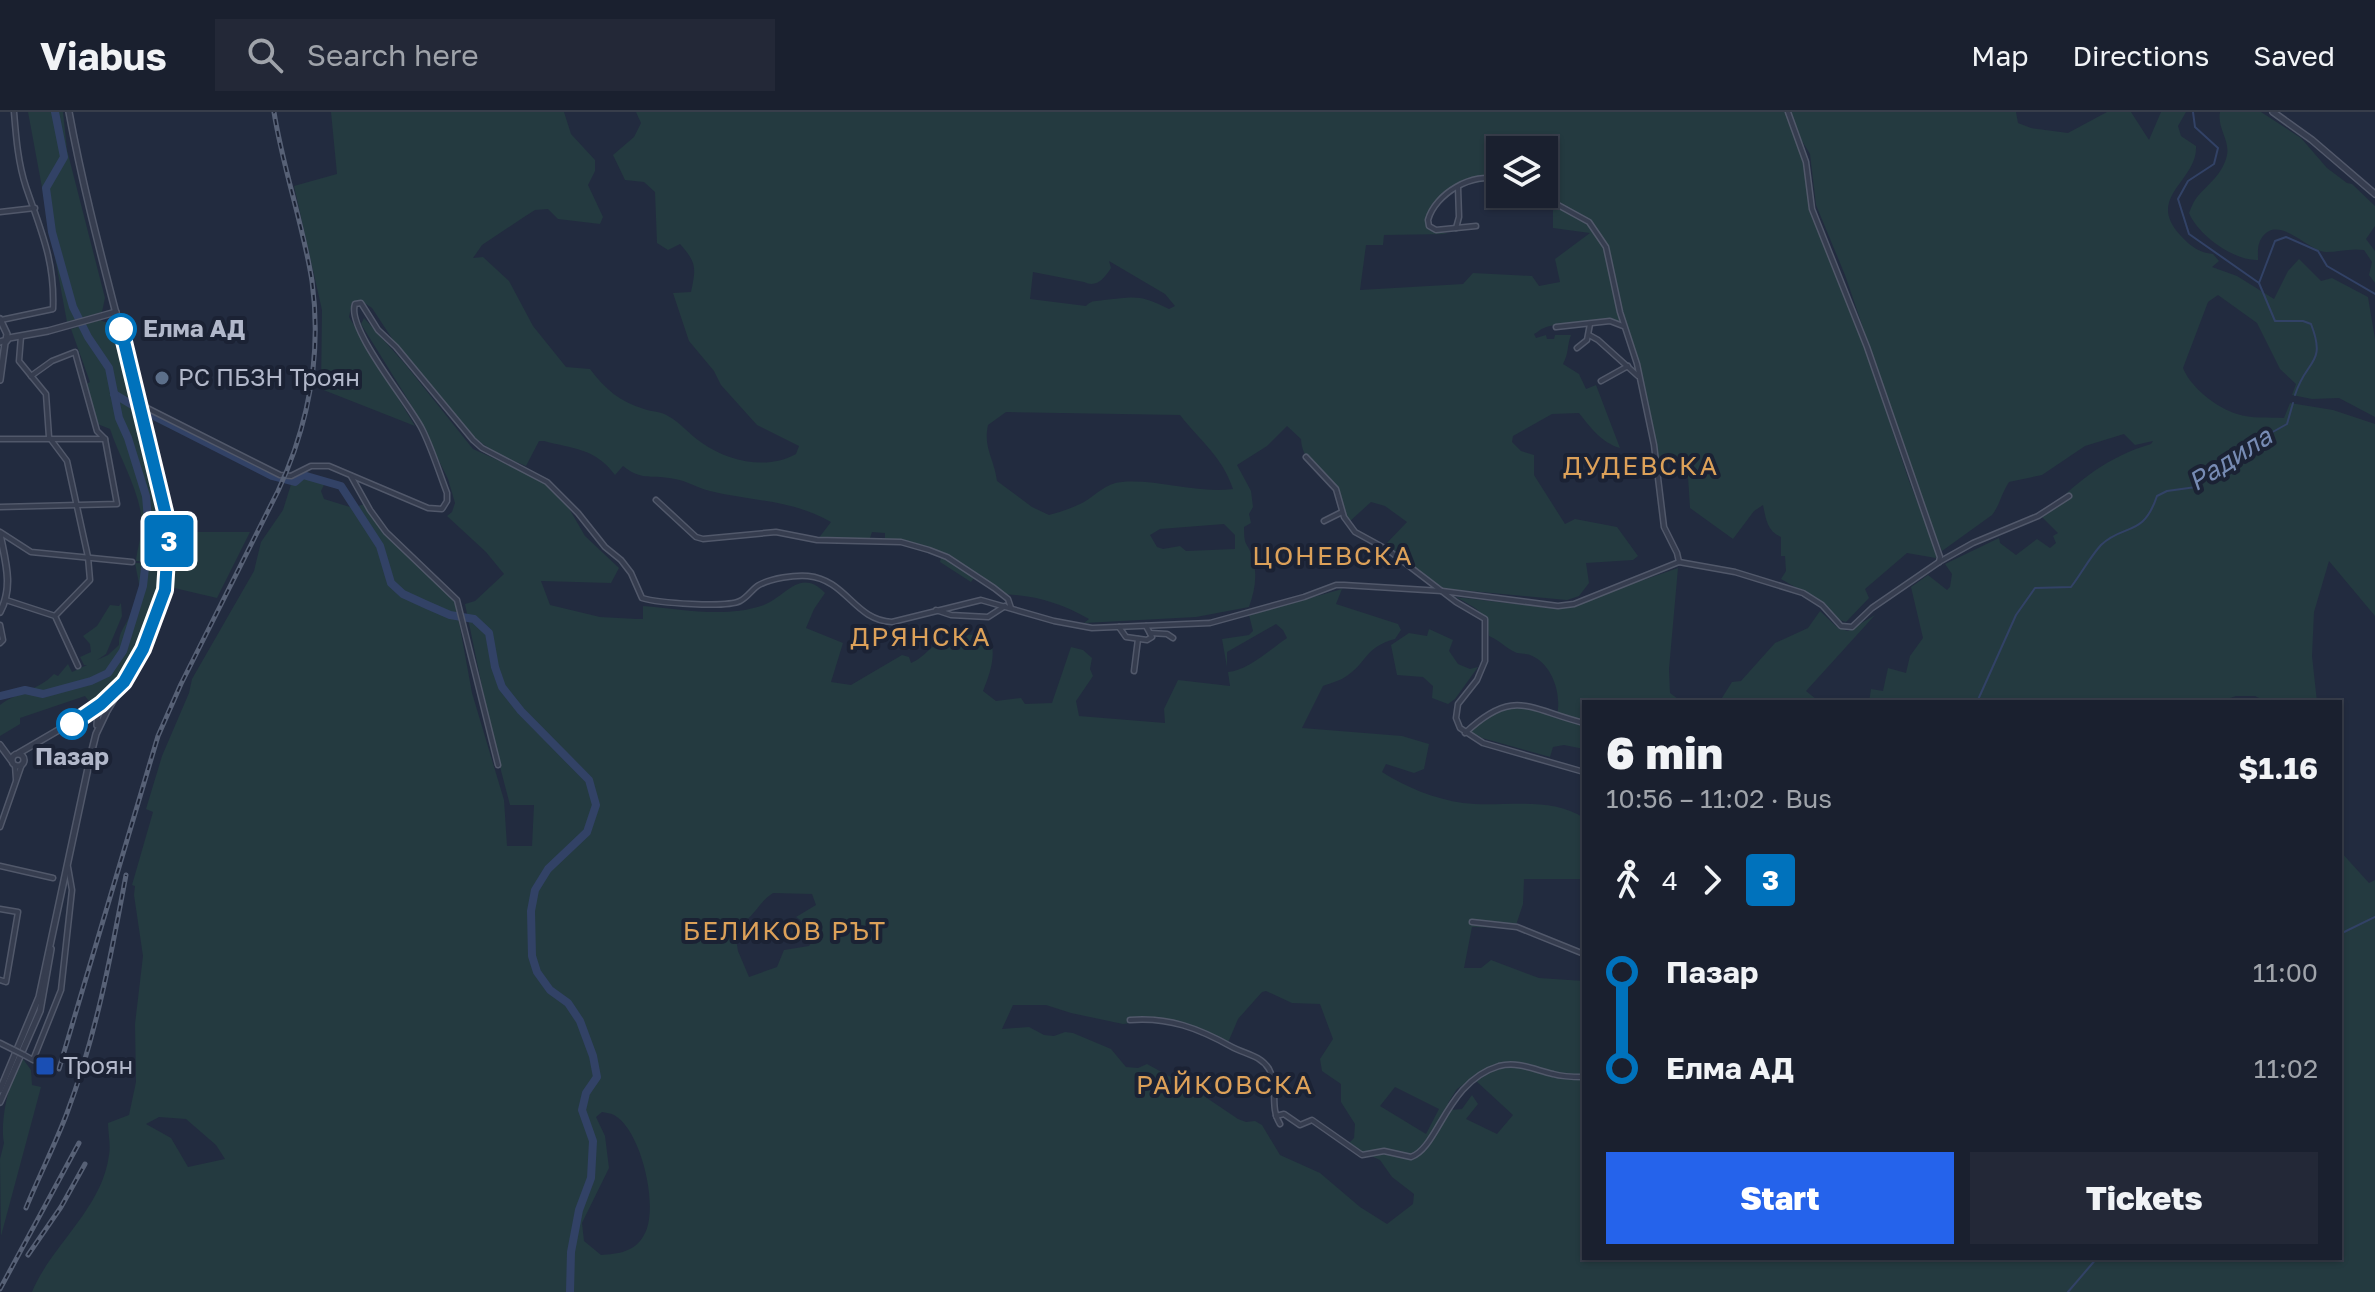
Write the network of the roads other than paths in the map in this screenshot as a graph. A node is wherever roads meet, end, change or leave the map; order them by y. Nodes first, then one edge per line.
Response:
1 (14, 112) edge
2 (69, 112) edge
3 (1788, 112) edge
4 (2273, 112) edge
5 (1486, 180) edge
6 (1458, 187) junction
7 (2375, 194) edge
8 (1558, 205) edge
9 (35, 208) junction
10 (0, 212) edge
11 (1476, 226) dead end
12 (1456, 229) junction
13 (116, 312) junction
14 (1, 319) edge
15 (1590, 324) junction
16 (1556, 327) dead end
17 (1625, 327) junction
18 (7, 329) junction
19 (29, 334) junction
20 (1589, 335) junction
21 (21, 336) junction
22 (3, 341) edge
23 (1577, 348) dead end
24 (1628, 366) junction
25 (31, 376) junction
26 (1639, 378) junction
27 (0, 380) edge
28 (1601, 381) dead end
29 (138, 404) junction
30 (0, 439) edge
31 (105, 439) junction
32 (51, 440) junction
33 (1306, 457) dead end
34 (350, 473) junction
35 (2069, 496) dead end
36 (656, 500) dead end
37 (77, 505) junction
38 (0, 507) edge
39 (1342, 512) junction
40 (1324, 521) dead end
41 (0, 533) edge
42 (88, 557) junction
43 (132, 562) dead end
44 (1679, 562) junction
45 (1939, 562) junction
46 (1442, 591) junction
47 (6, 600) junction
48 (1008, 607) junction
49 (936, 609) junction
50 (0, 612) edge
51 (55, 616) junction
52 (0, 625) edge
53 (1146, 626) junction
54 (1119, 627) junction
55 (1150, 633) junction
56 (1173, 638) dead end
57 (1138, 639) junction
58 (2, 642) edge
59 (78, 666) dead end
60 (1134, 671) dead end
61 (102, 710) junction
62 (82, 718) junction
63 (1582, 722) edge
64 (97, 724) junction
65 (1465, 733) junction
66 (96, 734) junction
67 (18, 759) joint
68 (498, 765) dead end
69 (1582, 771) edge
70 (0, 827) edge
71 (67, 861) junction
72 (0, 866) edge
73 (53, 878) dead end
74 (0, 909) edge
75 (1472, 922) dead end
76 (51, 940) junction
77 (1582, 953) edge
78 (0, 980) edge
79 (1130, 1020) dead end
80 (0, 1043) edge
81 (1582, 1077) edge
82 (0, 1090) edge
83 (0, 1102) edge
84 (1276, 1116) junction
85 (1280, 1124) dead end

1 - 9 street
2 - 13 street
3 - 45 street
4 - 7 street
5 - 6 street
6 - 12 street
6 - 12 street
8 - 17 street
9 - 10 street
9 - 14 street
11 - 12 street
13 - 19 street
13 - 29 street
14 - 18 street
15 - 16 street
15 - 17 street
15 - 20 street
17 - 26 street
18 - 19 street
18 - 22 street
19 - 21 street
20 - 23 street
20 - 24 street
21 - 22 street
21 - 25 street
22 - 27 street
24 - 26 street
24 - 28 street
25 - 31 street
25 - 32 street
26 - 44 street
29 - 34 street
29 - 61 street
30 - 32 street
31 - 32 street
31 - 37 street
32 - 37 street
33 - 39 street
34 - 49 street
34 - 68 street
35 - 45 street
36 - 48 street
37 - 38 street
37 - 42 street
39 - 40 street
39 - 46 street
41 - 42 street
41 - 47 street
42 - 43 street
42 - 51 street
44 - 45 street
44 - 46 street
46 - 53 street
46 - 65 street
47 - 50 street
47 - 51 street
48 - 49 street
48 - 49 street
48 - 54 street
51 - 59 street
52 - 58 street
53 - 54 street
53 - 55 street
54 - 57 street
55 - 56 street
55 - 57 street
57 - 60 street
61 - 62 street
61 - 64 street
61 - 66 street
62 - 64 street
62 - 67 street
63 - 65 street
64 - 66 street
65 - 69 street
66 - 71 street
67 - 70 street
71 - 76 street
71 - 80 street, bridge
72 - 73 street
74 - 78 street
75 - 77 street
76 - 82 street
76 - 83 street
79 - 84 street
81 - 84 street
84 - 85 street

